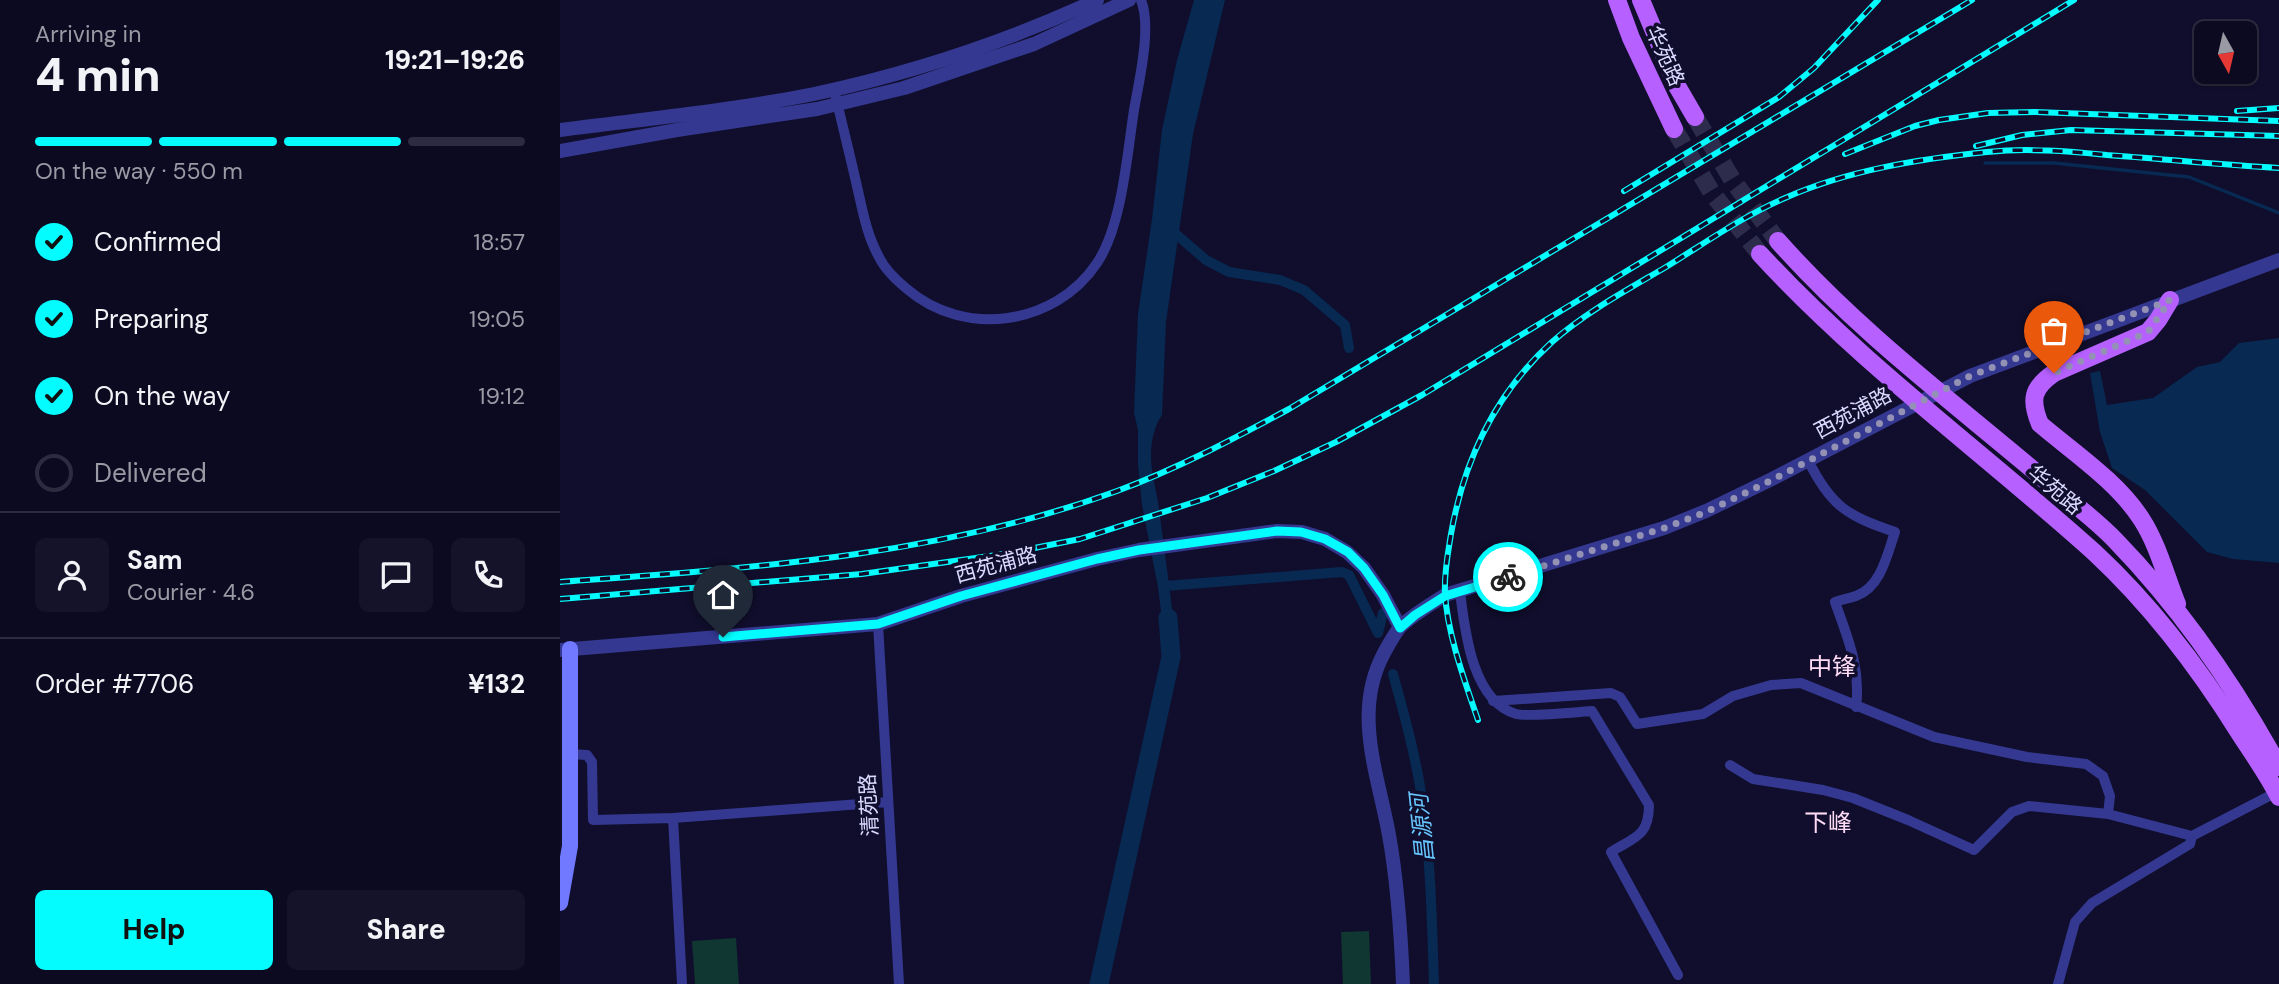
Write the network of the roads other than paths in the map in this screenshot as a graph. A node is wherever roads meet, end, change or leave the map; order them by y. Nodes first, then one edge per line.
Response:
1 (1097, 0) edge
2 (1129, 0) edge
3 (1141, 0) edge
4 (1617, 0) edge
5 (1641, 0) edge
6 (834, 89) junction
7 (838, 104) junction
8 (1695, 117) tunnel mouth
9 (1674, 129) tunnel mouth
10 (560, 130) edge
11 (560, 151) edge
12 (1778, 241) tunnel mouth
13 (1760, 254) tunnel mouth
14 (2279, 260) edge
15 (2170, 300) junction
16 (1808, 460) junction
17 (1452, 594) junction
18 (2182, 617) junction
19 (878, 624) junction
20 (1400, 628) junction
21 (565, 650) edge
22 (1493, 701) junction
23 (1856, 707) junction
24 (570, 754) junction
25 (1730, 765) dead end
26 (2279, 767) edge
27 (2278, 794) edge
28 (888, 802) junction
29 (2108, 814) junction
30 (673, 818) junction
31 (2192, 836) junction
32 (560, 902) edge
33 (1678, 975) dead end
34 (682, 984) edge
35 (899, 984) edge
36 (1403, 984) edge
37 (2058, 984) edge

1 - 6 street
2 - 7 street
3 - 7 street
4 - 9 main road, 华苑路
5 - 8 main road, 华苑路
6 - 7 street
6 - 10 street
7 - 11 street
12 - 18 main road, 华苑路
13 - 27 main road, 华苑路
14 - 15 street, 西苑浦路
15 - 16 street, 西苑浦路
15 - 18 main road
16 - 17 street, 西苑浦路
16 - 23 street
17 - 20 street, 西苑浦路
17 - 22 street
18 - 26 main road, 华苑路
19 - 20 street, 西苑浦路
19 - 21 street, 西苑浦路
19 - 28 street, 清苑路
20 - 36 street
21 - 24 main road
22 - 23 street
22 - 33 street
23 - 29 street
24 - 30 street
24 - 32 main road
25 - 29 street
27 - 31 street
28 - 30 street
28 - 35 street, 清苑路
29 - 31 street
30 - 34 street
31 - 37 street

